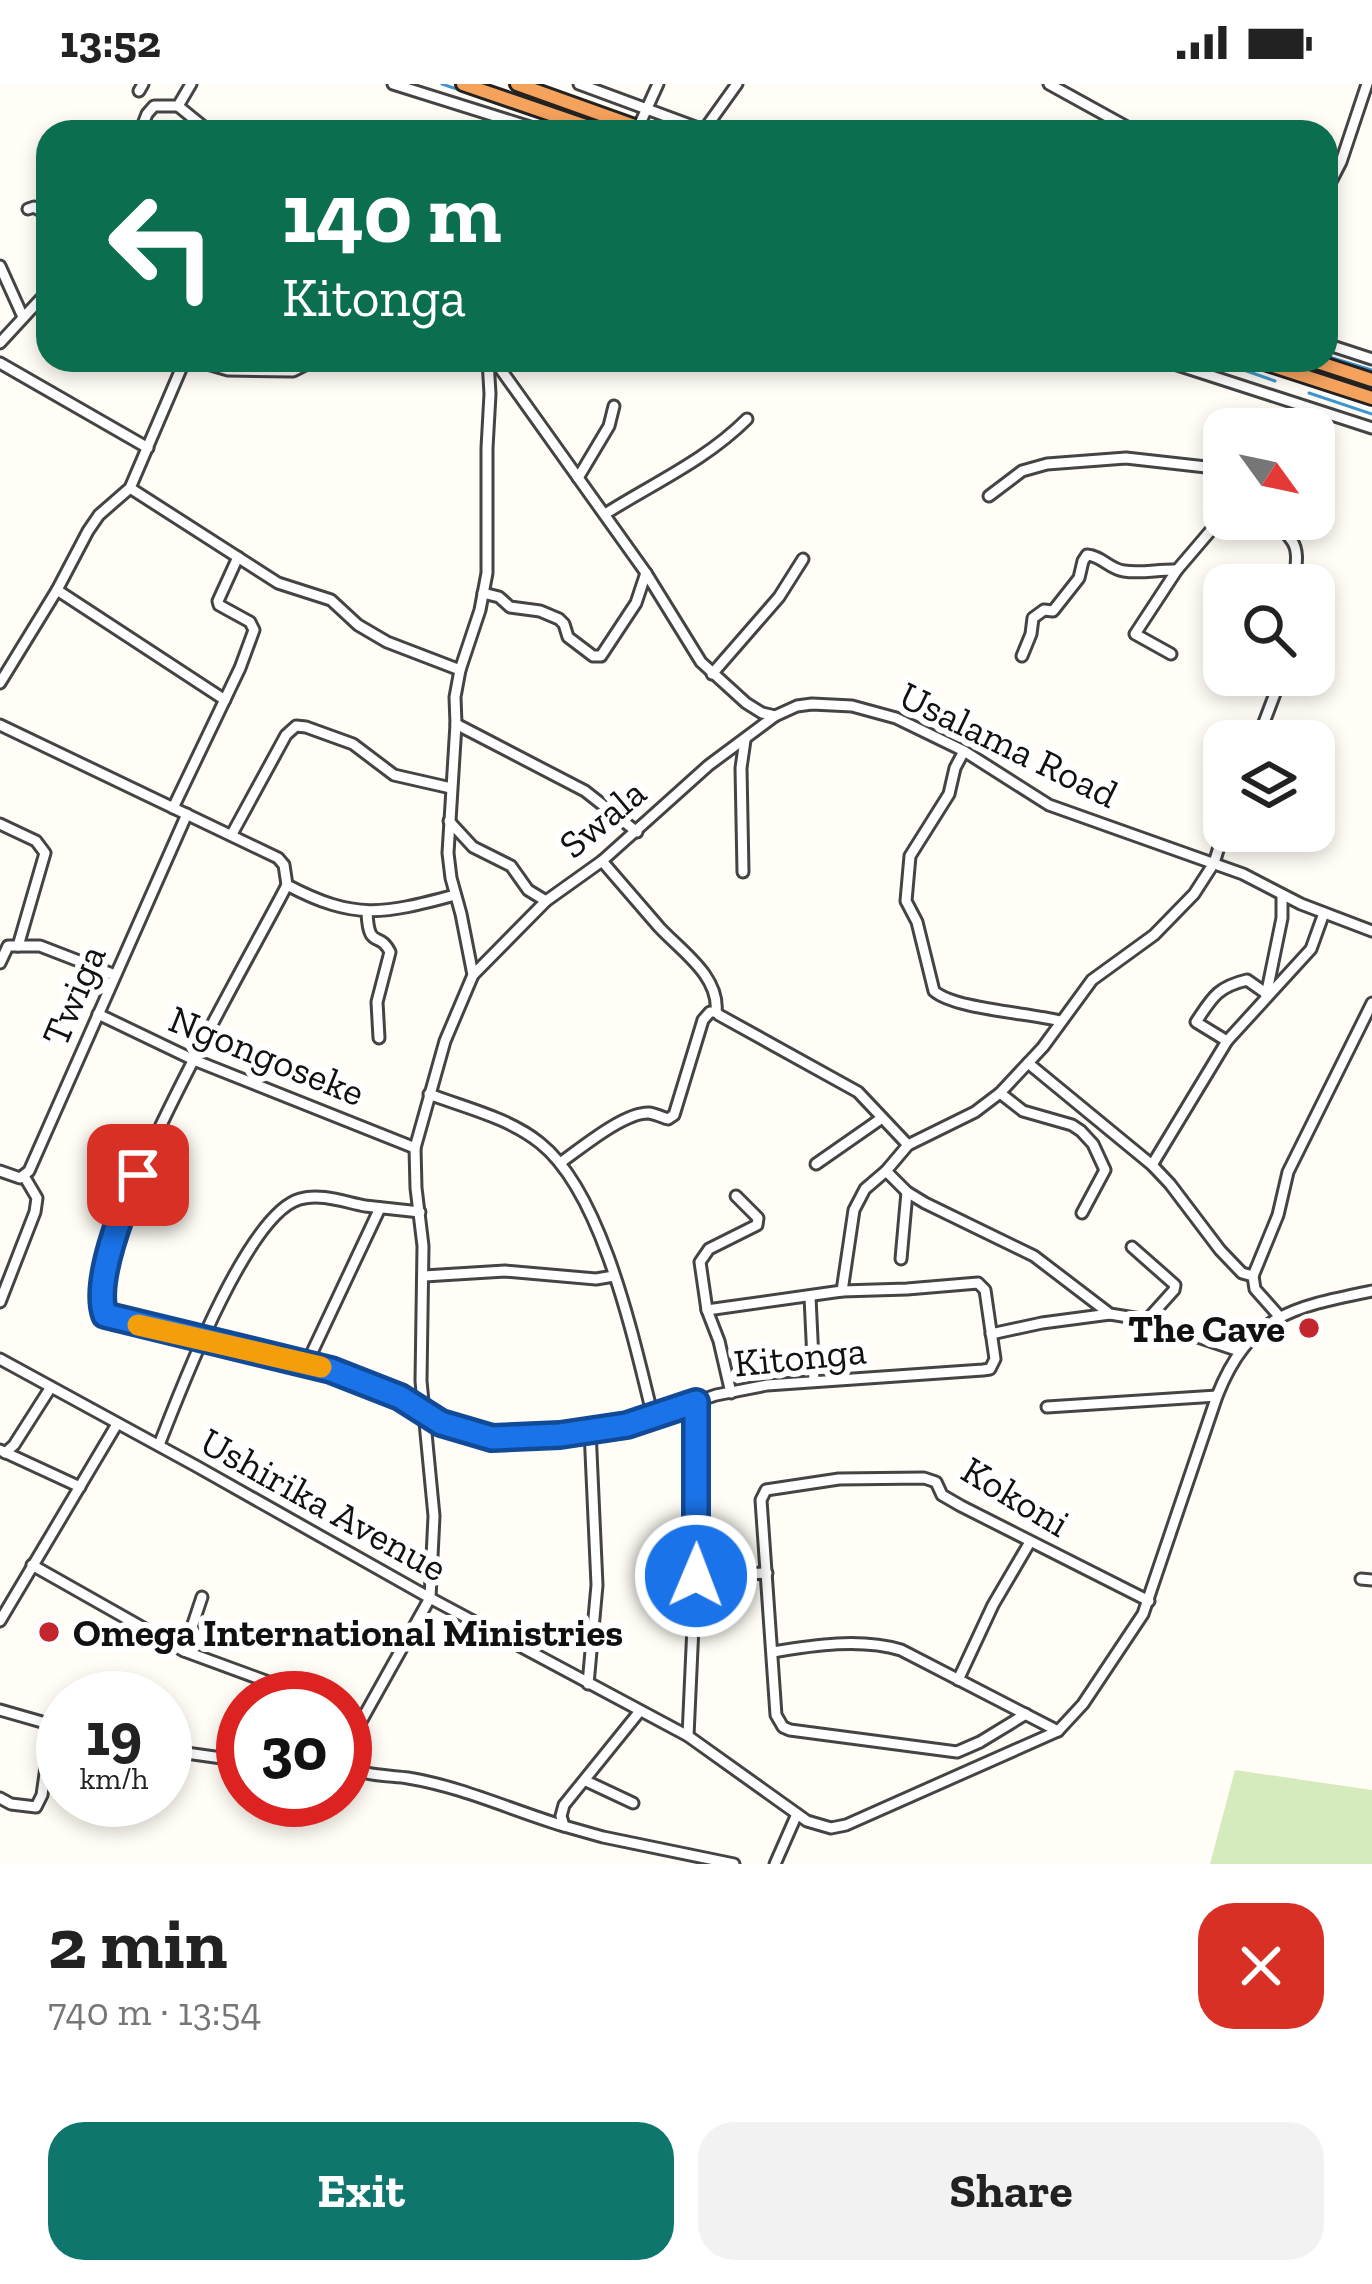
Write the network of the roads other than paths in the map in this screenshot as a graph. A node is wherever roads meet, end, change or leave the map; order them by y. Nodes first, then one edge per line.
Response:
1 (191, 84) edge
2 (393, 84) edge
3 (464, 84) edge
4 (517, 84) edge
5 (579, 84) edge
6 (658, 84) edge
7 (737, 84) edge
8 (1049, 84) edge
9 (1367, 84) edge
10 (178, 106) junction
11 (649, 108) junction
12 (145, 120) edge
13 (195, 120) edge
14 (508, 120) edge
15 (568, 120) edge
16 (616, 120) edge
17 (646, 120) edge
18 (679, 120) edge
19 (713, 120) edge
20 (1114, 120) edge
21 (1338, 168) edge
22 (36, 208) edge
23 (28, 209) dead end
24 (0, 266) edge
25 (36, 303) edge
26 (23, 317) junction
27 (0, 343) edge
28 (1338, 348) edge
29 (1372, 359) edge
30 (0, 363) edge
31 (1338, 369) edge
32 (180, 372) edge
33 (491, 372) edge
34 (500, 372) edge
35 (1199, 372) edge
36 (1292, 372) edge
37 (1372, 380) edge
38 (1372, 398) edge
39 (614, 406) dead end
40 (1309, 408) edge
41 (1335, 416) edge
42 (747, 419) dead end
43 (1372, 428) edge
44 (148, 448) junction
45 (1203, 466) edge
46 (578, 478) junction
47 (130, 488) junction
48 (989, 496) dead end
49 (605, 514) junction
50 (1203, 540) edge
51 (238, 556) junction
52 (803, 559) dead end
53 (1177, 570) junction
54 (646, 573) junction
55 (57, 590) junction
56 (483, 593) junction
57 (1171, 654) dead end
58 (1022, 656) dead end
59 (460, 670) junction
60 (712, 674) junction
61 (0, 682) edge
62 (225, 700) junction
63 (776, 716) junction
64 (456, 724) junction
65 (0, 725) edge
66 (745, 740) junction
67 (964, 751) junction
68 (452, 788) junction
69 (173, 808) junction
70 (187, 814) junction
71 (449, 821) junction
72 (0, 824) edge
73 (637, 832) junction
74 (232, 834) junction
75 (1217, 852) edge
76 (602, 861) junction
77 (1214, 863) junction
78 (742, 872) dead end
79 (287, 885) junction
80 (455, 895) junction
81 (1282, 895) junction
82 (546, 901) junction
83 (367, 913) junction
84 (1324, 914) junction
85 (1372, 931) edge
86 (18, 946) junction
87 (1, 957) edge
88 (115, 974) junction
89 (473, 975) junction
90 (727, 988) dead end
91 (1267, 994) junction
92 (1372, 1003) edge
93 (716, 1006) junction
94 (1261, 1006) junction
95 (98, 1014) junction
96 (1060, 1021) junction
97 (380, 1038) dead end
98 (1227, 1041) junction
99 (194, 1060) junction
100 (1028, 1063) junction
101 (1000, 1093) junction
102 (429, 1094) junction
103 (882, 1118) junction
104 (908, 1145) junction
105 (415, 1148) junction
106 (560, 1163) junction
107 (816, 1164) dead end
108 (1152, 1165) junction
109 (0, 1171) edge
110 (886, 1172) junction
111 (24, 1176) junction
112 (907, 1192) junction
113 (736, 1196) dead end
114 (380, 1208) junction
115 (420, 1212) junction
116 (1082, 1213) dead end
117 (1132, 1247) dead end
118 (901, 1259) dead end
119 (424, 1276) junction
120 (614, 1276) junction
121 (1253, 1276) junction
122 (842, 1291) junction
123 (1372, 1292) edge
124 (810, 1297) junction
125 (0, 1302) edge
126 (707, 1310) junction
127 (1109, 1314) junction
128 (1280, 1316) junction
129 (1147, 1320) junction
130 (992, 1334) junction
131 (203, 1340) junction
132 (1239, 1351) junction
133 (0, 1358) edge
134 (307, 1363) junction
135 (814, 1382) junction
136 (51, 1388) junction
137 (410, 1388) junction
138 (730, 1393) junction
139 (1217, 1396) junction
140 (696, 1402) junction
141 (1047, 1407) dead end
142 (425, 1413) junction
143 (653, 1417) junction
144 (117, 1424) junction
145 (590, 1430) junction
146 (159, 1445) junction
147 (3, 1451) edge
148 (80, 1487) junction
149 (1030, 1543) junction
150 (32, 1565) junction
151 (767, 1573) junction
152 (696, 1576) junction
153 (202, 1597) dead end
154 (430, 1598) junction
155 (1149, 1601) junction
156 (0, 1621) edge
157 (184, 1651) junction
158 (773, 1652) junction
159 (239, 1671) edge
160 (958, 1680) junction
161 (588, 1684) junction
162 (372, 1702) edge
163 (0, 1710) edge
164 (640, 1712) junction
165 (1026, 1714) junction
166 (36, 1720) edge
167 (1060, 1728) junction
168 (688, 1736) junction
169 (372, 1773) edge
170 (586, 1781) junction
171 (0, 1798) edge
172 (633, 1802) dead end
173 (36, 1807) edge
174 (797, 1814) junction
175 (564, 1826) junction
176 (734, 1864) edge
177 (775, 1864) edge

1 - 10 street
2 - 14 street
3 - 15 highway
4 - 16 highway
5 - 11 street
6 - 11 street
7 - 19 street
8 - 20 street
9 - 21 street
10 - 12 street
10 - 13 street
11 - 17 street
11 - 18 street
22 - 23 street
24 - 26 street
25 - 26 street
26 - 27 street
28 - 29 street
30 - 44 street
31 - 37 highway
32 - 44 street
33 - 56 street
34 - 46 street
35 - 40 street
36 - 38 highway
39 - 46 street
41 - 43 street
42 - 49 street
44 - 47 street
45 - 48 street
46 - 49 street
47 - 51 street
47 - 55 street
49 - 54 street
50 - 53 street
51 - 59 street
51 - 62 street
52 - 60 street
53 - 57 street
53 - 58 street
54 - 56 street
54 - 60 street
55 - 61 street
55 - 62 street
56 - 59 street
59 - 64 street
60 - 63 street
62 - 69 street
63 - 66 street, Swala
63 - 67 street, Usalama Road
64 - 68 street
64 - 73 street
65 - 69 street
66 - 73 street, Swala
66 - 78 street
67 - 77 street, Usalama Road
67 - 96 street
68 - 71 street
68 - 74 street
69 - 70 street
70 - 74 street
70 - 88 street, Twiga
71 - 80 street
71 - 82 street
72 - 86 street
73 - 76 street, Swala
74 - 79 street
75 - 77 street
76 - 82 street, Swala
76 - 93 street
77 - 81 street, Usalama Road
77 - 96 street
79 - 83 street
79 - 99 street, Kitonga
80 - 83 street
80 - 89 street
81 - 84 street, Usalama Road
81 - 91 street
82 - 89 street, Swala
83 - 97 street
84 - 85 street, Usalama Road
84 - 94 street
86 - 87 street
86 - 88 street
88 - 95 street, Twiga
89 - 102 street
90 - 93 street
91 - 94 street
91 - 98 street
92 - 121 street
93 - 103 street
93 - 106 street
94 - 98 street
95 - 99 street, Ngongoseke
95 - 111 street, Twiga
96 - 100 street
98 - 108 street
99 - 105 street, Ngongoseke
99 - 131 street, Kitonga
100 - 101 street
100 - 108 street
101 - 104 street
101 - 116 street
102 - 105 street
102 - 106 street
103 - 104 street
103 - 107 street
104 - 110 street
105 - 115 street
106 - 120 street
108 - 121 street
109 - 111 street
110 - 112 street
110 - 122 street
111 - 125 street
112 - 118 street
112 - 127 street
113 - 126 street
114 - 115 street
114 - 131 street
114 - 134 street
115 - 119 street
117 - 129 street
119 - 120 street
119 - 137 street
120 - 143 street
121 - 128 street
122 - 124 street, Kitonga
122 - 130 street, Kitonga
123 - 128 street
124 - 126 street, Kitonga
124 - 135 street
126 - 138 street
127 - 129 street
127 - 130 street
128 - 132 street
129 - 132 street
130 - 135 street, Kitonga
131 - 134 street, Kitonga
131 - 146 street
132 - 139 street
133 - 136 street, Ushirika Avenue
134 - 137 street, Kitonga
135 - 138 street, Kitonga
136 - 144 street, Ushirika Avenue
136 - 147 street
137 - 142 street
137 - 142 street, Kitonga
138 - 140 street, Kitonga
139 - 141 street
139 - 155 street
140 - 143 street, Kitonga
140 - 152 street
142 - 145 street, Kitonga
142 - 154 street
143 - 145 street, Kitonga
144 - 146 street, Ushirika Avenue
144 - 148 street
145 - 161 street
146 - 154 street, Ushirika Avenue
147 - 148 street
148 - 150 street
149 - 151 street, Kokoni
149 - 155 street, Kokoni
149 - 160 street
150 - 156 street
150 - 157 street
151 - 152 street
151 - 158 street, Kokoni
152 - 168 street
153 - 157 street
154 - 161 street, Ushirika Avenue
154 - 162 street
155 - 167 street
157 - 159 street
158 - 160 street
158 - 165 street, Kokoni
160 - 165 street
161 - 164 street, Ushirika Avenue
163 - 166 street
164 - 168 street, Ushirika Avenue
164 - 170 street
165 - 167 street
167 - 174 street, Ushirika Avenue
168 - 174 street, Ushirika Avenue
169 - 175 street
170 - 172 street
170 - 175 street
171 - 173 street
174 - 177 street
175 - 176 street

